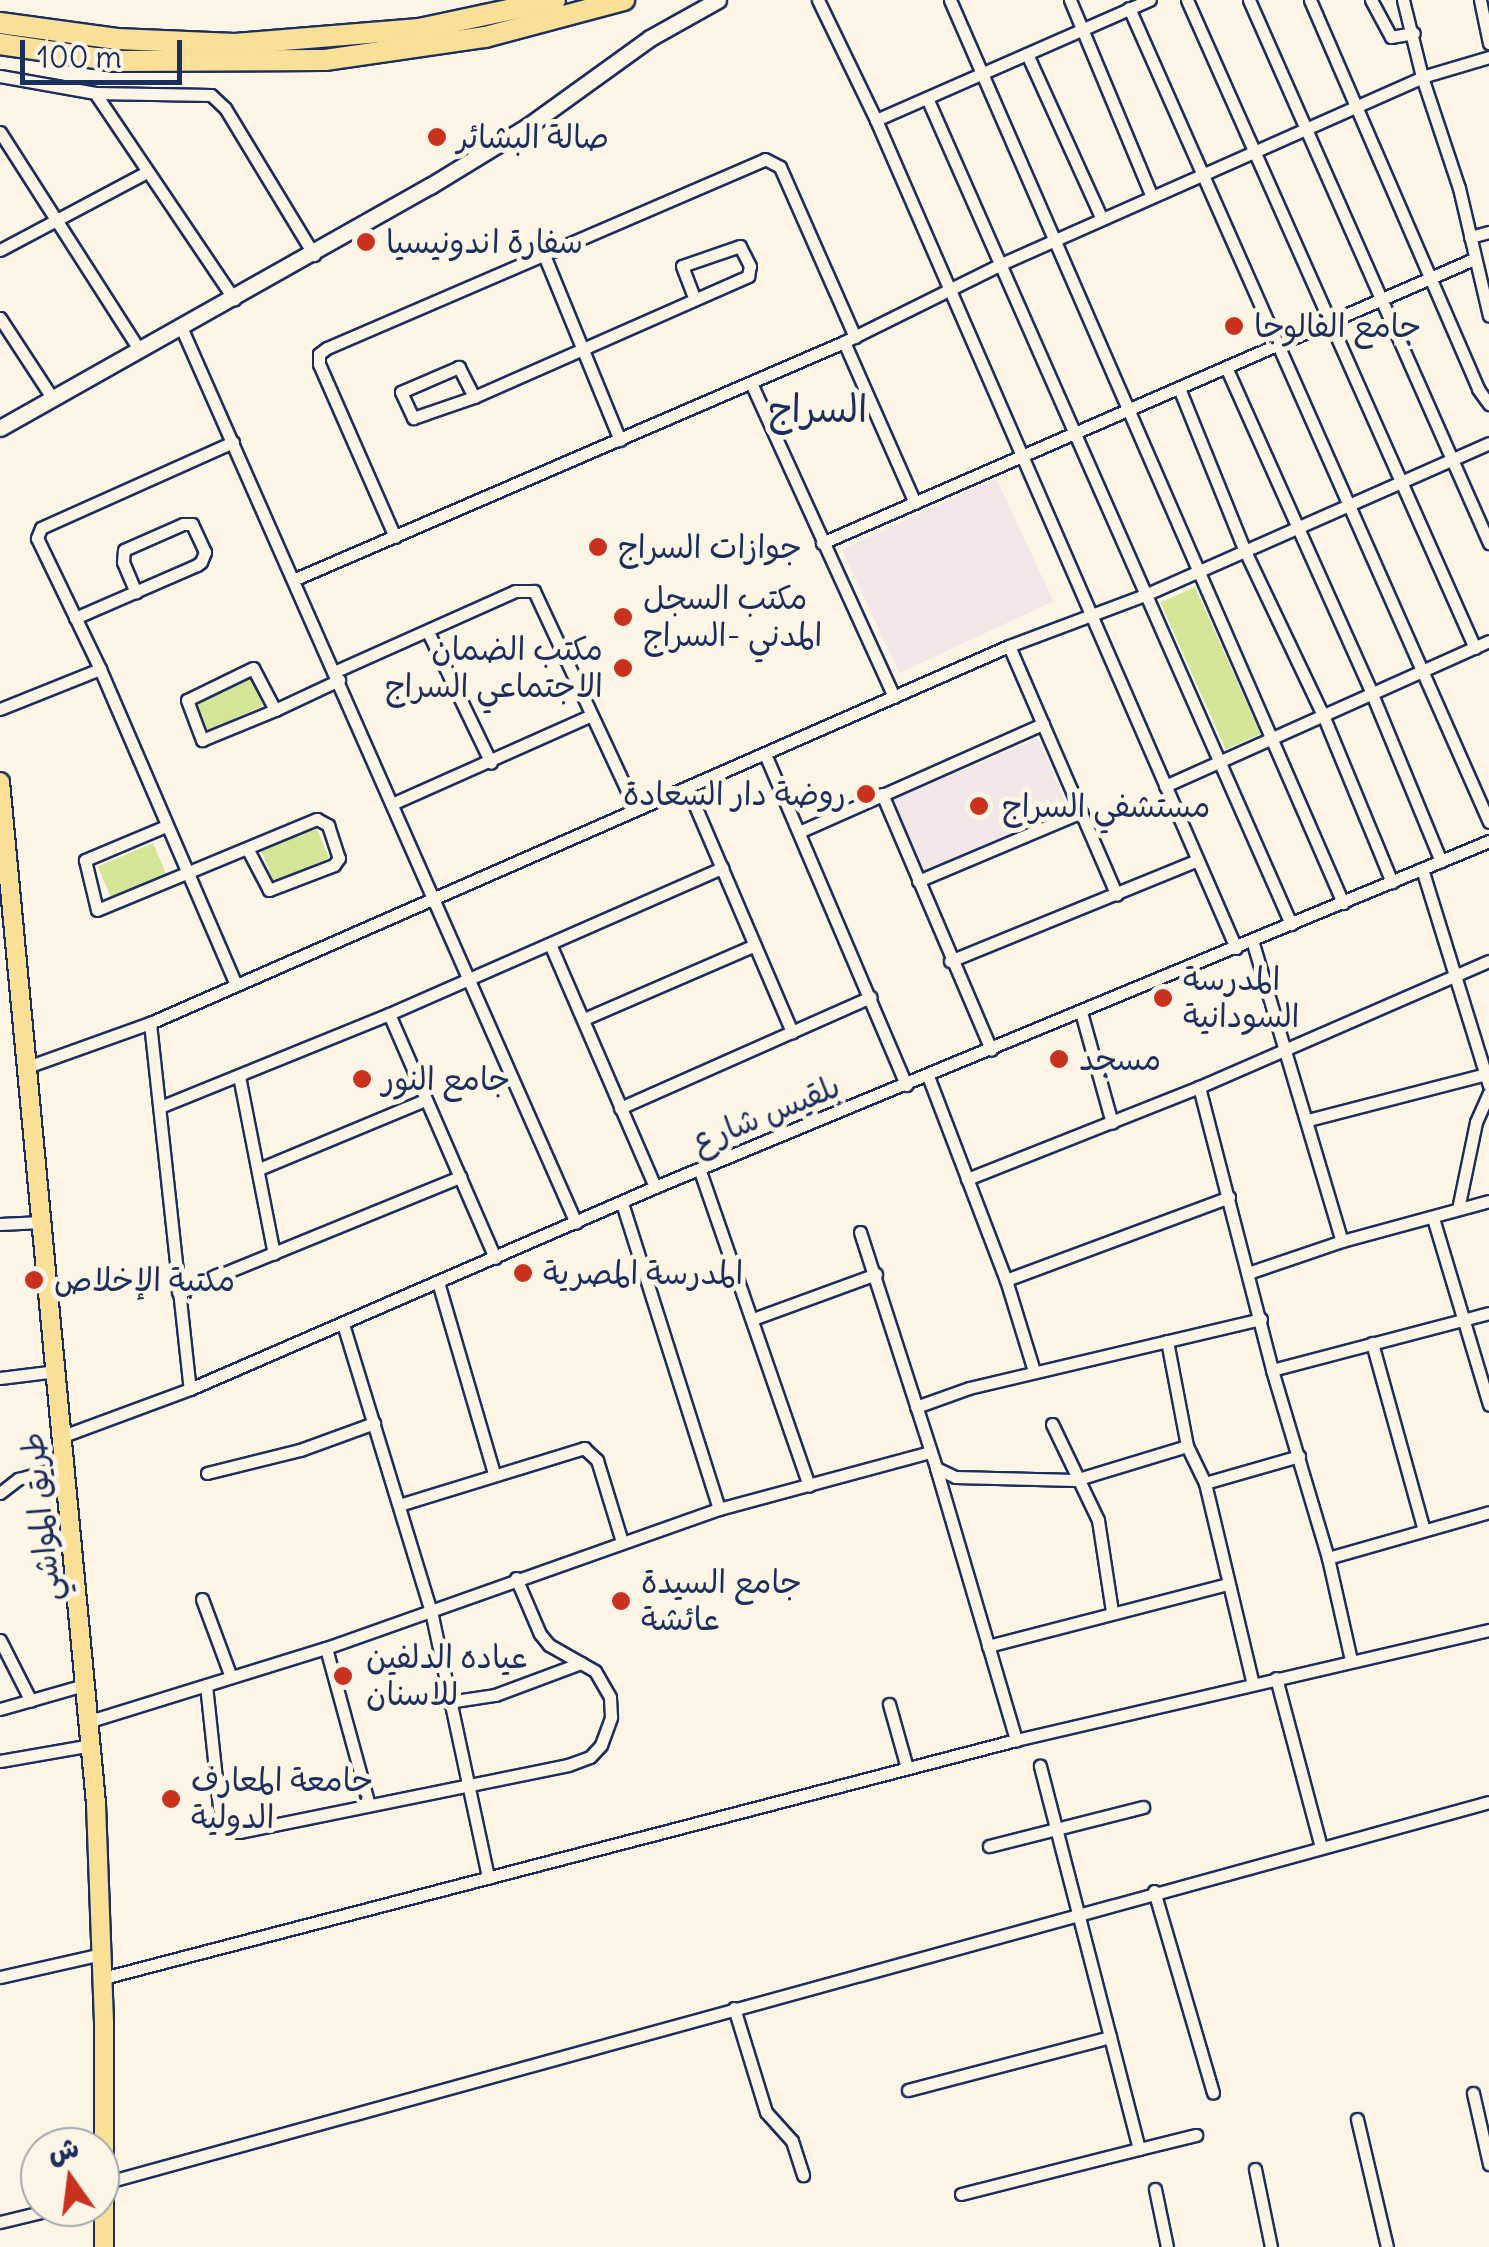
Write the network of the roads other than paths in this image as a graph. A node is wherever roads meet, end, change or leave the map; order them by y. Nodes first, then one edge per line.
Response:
1 (555, 0) edge
2 (624, 0) edge
3 (718, 0) edge
4 (818, 0) edge
5 (950, 0) edge
6 (1070, 0) edge
7 (1150, 0) edge
8 (1187, 0) edge
9 (1249, 0) edge
10 (1310, 0) edge
11 (1370, 0) edge
12 (1403, 0) edge
13 (1480, 0) edge
14 (1129, 8) junction
15 (0, 22) edge
16 (1081, 30) junction
17 (1414, 33) junction
18 (1489, 43) edge
19 (0, 44) edge
20 (1027, 54) junction
21 (1489, 56) edge
22 (980, 74) junction
23 (0, 76) edge
24 (1422, 77) junction
25 (95, 93) junction
26 (927, 98) junction
27 (1356, 106) junction
28 (876, 120) junction
29 (1305, 129) junction
30 (0, 132) edge
31 (1253, 152) junction
32 (148, 172) junction
33 (1202, 174) junction
34 (1152, 197) junction
35 (1102, 219) junction
36 (55, 220) junction
37 (1489, 232) edge
38 (1470, 238) junction
39 (1056, 241) junction
40 (0, 250) edge
41 (314, 255) junction
42 (544, 256) junction
43 (1474, 259) junction
44 (1000, 264) junction
45 (1430, 278) junction
46 (950, 292) junction
47 (694, 298) junction
48 (234, 299) junction
49 (1380, 299) junction
50 (1489, 316) edge
51 (0, 318) edge
52 (1329, 322) junction
53 (181, 327) junction
54 (849, 340) junction
55 (1278, 344) junction
56 (139, 349) junction
57 (582, 350) junction
58 (1226, 366) junction
59 (750, 383) junction
60 (1180, 388) junction
61 (474, 396) junction
62 (54, 398) junction
63 (1489, 404) edge
64 (1127, 412) junction
65 (0, 428) edge
66 (1076, 434) junction
67 (620, 440) junction
68 (233, 442) junction
69 (1489, 444) edge
70 (1022, 458) junction
71 (1450, 461) junction
72 (1401, 483) junction
73 (915, 503) junction
74 (1349, 506) junction
75 (1298, 526) junction
76 (395, 537) junction
77 (822, 543) junction
78 (1489, 543) edge
79 (1244, 549) junction
80 (1197, 571) junction
81 (292, 580) junction
82 (136, 592) junction
83 (1147, 594) junction
84 (1092, 617) junction
85 (75, 618) junction
86 (428, 632) junction
87 (1489, 642) edge
88 (1008, 646) junction
89 (1475, 648) junction
90 (100, 669) junction
91 (1422, 672) junction
92 (337, 676) junction
93 (1372, 694) junction
94 (894, 697) junction
95 (0, 708) edge
96 (275, 710) junction
97 (589, 716) junction
98 (1323, 716) junction
99 (1043, 724) junction
100 (1268, 740) junction
101 (765, 754) junction
102 (1219, 762) junction
103 (491, 763) junction
104 (0, 782) edge
105 (1165, 786) junction
106 (688, 787) junction
107 (882, 794) junction
108 (394, 803) junction
109 (635, 808) junction
110 (1081, 812) junction
111 (1489, 822) edge
112 (166, 826) junction
113 (799, 832) junction
114 (1489, 842) edge
115 (248, 850) junction
116 (1198, 860) junction
117 (1441, 861) junction
118 (722, 868) junction
119 (1422, 870) junction
120 (191, 874) junction
121 (918, 881) junction
122 (1392, 882) junction
123 (1118, 895) junction
124 (434, 897) junction
125 (1343, 903) junction
126 (1291, 924) junction
127 (1252, 940) junction
128 (550, 944) junction
129 (755, 944) junction
130 (1236, 948) junction
131 (950, 961) junction
132 (1489, 961) edge
133 (1458, 974) junction
134 (469, 977) junction
135 (236, 985) junction
136 (872, 997) junction
137 (1081, 1012) junction
138 (389, 1014) junction
139 (584, 1019) junction
140 (150, 1022) junction
141 (792, 1032) junction
142 (1288, 1049) junction
143 (990, 1050) junction
144 (27, 1067) junction
145 (239, 1076) junction
146 (928, 1076) junction
147 (1488, 1084) edge
148 (906, 1085) junction
149 (1199, 1087) junction
150 (425, 1100) junction
151 (160, 1107) junction
152 (620, 1108) junction
153 (1308, 1120) junction
154 (1112, 1123) junction
155 (260, 1169) junction
156 (700, 1171) junction
157 (460, 1177) junction
158 (966, 1179) junction
159 (655, 1188) junction
160 (1230, 1197) junction
161 (1489, 1201) edge
162 (622, 1203) junction
163 (1458, 1210) junction
164 (1432, 1218) junction
165 (42, 1222) junction
166 (576, 1223) junction
167 (0, 1224) edge
168 (860, 1232) dead end
169 (1342, 1241) junction
170 (274, 1254) junction
171 (495, 1258) junction
172 (1248, 1273) junction
173 (876, 1274) junction
174 (1006, 1280) junction
175 (438, 1282) junction
176 (178, 1292) junction
177 (1489, 1313) edge
178 (1463, 1317) junction
179 (1261, 1319) junction
180 (752, 1320) junction
181 (343, 1324) junction
182 (1167, 1341) junction
183 (1372, 1342) junction
184 (1272, 1370) junction
185 (57, 1371) junction
186 (1034, 1372) junction
187 (0, 1378) edge
188 (190, 1388) junction
189 (1489, 1405) edge
190 (916, 1407) junction
191 (374, 1423) junction
192 (1052, 1424) dead end
193 (64, 1436) junction
194 (1187, 1446) junction
195 (930, 1452) junction
196 (1300, 1456) junction
197 (67, 1466) junction
198 (936, 1468) junction
199 (206, 1473) dead end
200 (494, 1474) junction
201 (1075, 1480) junction
202 (1205, 1483) junction
203 (810, 1486) junction
204 (0, 1493) edge
205 (400, 1504) junction
206 (719, 1509) junction
207 (1489, 1512) edge
208 (1424, 1530) junction
209 (622, 1542) junction
210 (1328, 1558) junction
211 (516, 1578) junction
212 (1228, 1584) junction
213 (202, 1599) dead end
214 (1112, 1610) junction
215 (430, 1611) junction
216 (1489, 1630) edge
217 (0, 1640) edge
218 (988, 1646) junction
219 (326, 1648) junction
220 (1351, 1660) junction
221 (581, 1664) junction
222 (231, 1677) junction
223 (1276, 1678) junction
224 (88, 1684) junction
225 (206, 1684) junction
226 (1253, 1684) junction
227 (31, 1701) junction
228 (448, 1702) junction
229 (889, 1704) dead end
230 (0, 1710) edge
231 (90, 1721) junction
232 (1016, 1740) junction
233 (92, 1745) junction
234 (0, 1761) edge
235 (1040, 1766) dead end
236 (907, 1768) junction
237 (465, 1784) junction
238 (368, 1802) junction
239 (1489, 1802) edge
240 (1142, 1807) dead end
241 (1056, 1828) junction
242 (988, 1846) dead end
243 (1321, 1847) junction
244 (488, 1878) junction
245 (1154, 1892) junction
246 (1078, 1912) junction
247 (102, 1954) junction
248 (0, 1978) edge
249 (102, 1978) junction
250 (734, 2008) junction
251 (1110, 2037) junction
252 (908, 2090) dead end
253 (1212, 2093) dead end
254 (1472, 2093) dead end
255 (1358, 2119) dead end
256 (102, 2127) edge
257 (1196, 2135) dead end
258 (1139, 2149) junction
259 (1489, 2164) edge
260 (1255, 2169) dead end
261 (803, 2175) dead end
262 (120, 2187) edge
263 (1155, 2189) dead end
264 (961, 2194) dead end
265 (1166, 2247) edge
266 (1271, 2247) edge
267 (1387, 2247) edge

1 - 15 highway
2 - 19 highway
3 - 41 street
4 - 28 street
5 - 22 street
6 - 16 street
7 - 14 street
8 - 31 street
9 - 29 street
10 - 27 street
11 - 17 street
12 - 17 street
13 - 18 street
14 - 16 street
14 - 33 street
16 - 20 street
16 - 34 street
17 - 24 street
20 - 22 street
20 - 35 street
21 - 24 street
22 - 26 street
22 - 39 street
23 - 25 street
24 - 27 street
24 - 38 street
25 - 32 street
25 - 41 street
26 - 28 street
26 - 44 street
27 - 29 street
27 - 45 street
28 - 46 street
29 - 31 street
29 - 49 street
30 - 36 street
31 - 33 street
31 - 52 street
32 - 36 street
32 - 48 street
33 - 34 street
33 - 55 street
34 - 35 street
35 - 39 street
36 - 40 street
36 - 56 street
37 - 38 street
38 - 43 street
39 - 44 street
39 - 64 street
41 - 48 street
42 - 54 street
42 - 57 street
42 - 76 street
43 - 45 street
43 - 50 street
44 - 46 street
44 - 66 street
45 - 49 street
45 - 63 street
46 - 54 street
46 - 70 street
47 - 47 street
47 - 57 street
48 - 53 street
49 - 52 street
49 - 71 street
51 - 62 street
52 - 55 street
52 - 72 street
53 - 56 street
53 - 68 street
54 - 59 street
54 - 73 street
55 - 58 street
55 - 74 street
56 - 62 street
57 - 61 street
57 - 67 street
58 - 60 street
58 - 75 street
59 - 67 street
59 - 77 street
60 - 64 street
60 - 79 street
61 - 61 street
62 - 65 street
64 - 66 street
64 - 80 street
66 - 70 street
66 - 83 street
67 - 76 street
68 - 81 street
68 - 85 street
69 - 71 street
70 - 73 street
70 - 84 street
71 - 72 street
71 - 78 street
72 - 74 street
72 - 89 street
73 - 77 street
74 - 75 street
74 - 91 street
75 - 79 street
75 - 93 street
76 - 81 street
77 - 94 street
79 - 80 street
79 - 98 street
80 - 83 street
80 - 100 street
81 - 92 street
82 - 82 street
82 - 85 street
83 - 84 street
83 - 102 street
84 - 88 street
84 - 105 street
85 - 90 street
86 - 92 street
86 - 97 street
86 - 103 street
87 - 89 street
88 - 94 street
88 - 99 street
89 - 91 street
90 - 95 street
90 - 112 street
91 - 93 street
91 - 111 street
92 - 96 street
92 - 108 street
93 - 98 street
93 - 117 street
94 - 101 street
96 - 96 street
97 - 103 street
97 - 109 street
98 - 100 street
98 - 122 street
99 - 107 street
99 - 110 street
100 - 102 street
100 - 125 street
101 - 106 street
101 - 113 street
102 - 105 street
102 - 126 street
103 - 108 street
104 - 144 main road, طريق المواشي
105 - 116 street
106 - 109 street
106 - 118 street
107 - 113 street
107 - 121 street
108 - 124 street
109 - 124 street
110 - 121 street
110 - 123 street
112 - 120 street
112 - 120 street
113 - 136 street
114 - 117 street, بلقيس شارع
115 - 115 street
115 - 120 street
116 - 123 street
116 - 130 street
117 - 119 street, بلقيس شارع
118 - 128 street
118 - 129 street
119 - 122 street, بلقيس شارع
119 - 133 street
120 - 135 street
121 - 131 street
122 - 125 street, بلقيس شارع
123 - 131 street
124 - 134 street
124 - 135 street
125 - 126 street, بلقيس شارع
126 - 127 street, بلقيس شارع
127 - 130 street, بلقيس شارع
127 - 142 street
128 - 134 street
128 - 139 street
129 - 139 street
129 - 141 street
130 - 137 street, بلقيس شارع
131 - 143 street
132 - 133 street
133 - 142 street
133 - 147 street
134 - 138 street
134 - 166 street
135 - 140 street
136 - 141 street
136 - 148 street
137 - 143 street, بلقيس شارع
137 - 154 street
138 - 145 street
138 - 150 street
139 - 152 street
140 - 144 street
140 - 151 street
141 - 152 street
142 - 149 street
142 - 153 street
143 - 146 street, بلقيس شارع
144 - 165 main road, طريق المواشي
145 - 151 street
145 - 155 street
146 - 148 street, بلقيس شارع
146 - 158 street
147 - 153 street
147 - 163 street
148 - 156 street, بلقيس شارع
149 - 154 street
149 - 160 street
150 - 155 street
150 - 157 street
151 - 176 street
152 - 159 street
153 - 169 street
154 - 158 street
155 - 170 street
156 - 159 street, بلقيس شارع
156 - 180 street
157 - 170 street
157 - 171 street
158 - 174 street
159 - 162 street, بلقيس شارع
160 - 172 street
160 - 174 street
161 - 163 street
162 - 166 street, بلقيس شارع
162 - 206 street
163 - 164 street
164 - 169 street
164 - 178 street
165 - 167 street
165 - 185 main road, طريق المواشي
166 - 171 street, بلقيس شارع
168 - 173 street
169 - 172 street
170 - 176 street
171 - 175 street, بلقيس شارع
172 - 179 street
173 - 180 street
173 - 190 street
174 - 186 street
175 - 181 street, بلقيس شارع
175 - 200 street
176 - 188 street
177 - 178 street
178 - 183 street
178 - 189 street
179 - 182 street
179 - 184 street
180 - 203 street
181 - 188 street, بلقيس شارع
181 - 191 street
182 - 186 street
182 - 194 street
183 - 184 street
183 - 208 street
184 - 196 street
185 - 187 street
185 - 193 main road, طريق المواشي
186 - 190 street
188 - 193 street, بلقيس شارع
190 - 195 street
191 - 199 street
191 - 205 street
192 - 201 street
193 - 197 main road, طريق المواشي
194 - 201 street
194 - 202 street
195 - 198 street
195 - 203 street
196 - 202 street
196 - 210 street
197 - 204 street
197 - 224 main road, طريق المواشي
198 - 201 street
198 - 218 street
200 - 205 street
200 - 209 street
201 - 214 street
202 - 212 street
203 - 206 street
205 - 215 street
206 - 209 street
207 - 208 street
208 - 210 street
209 - 211 street
210 - 220 street
211 - 215 street
211 - 221 street
212 - 214 street
212 - 226 street
213 - 222 street
214 - 218 street
215 - 219 street
215 - 228 street
216 - 220 street
217 - 227 street
218 - 232 street
219 - 222 street
219 - 238 street
220 - 223 street
221 - 228 street
221 - 237 street
222 - 225 street
223 - 226 street
223 - 243 street
224 - 227 street
224 - 231 main road, طريق المواشي
225 - 231 street
225 - 238 street
226 - 232 street
227 - 230 street
228 - 237 street
229 - 236 street
231 - 233 main road, طريق المواشي
232 - 236 street
233 - 234 street
233 - 247 main road, طريق المواشي
235 - 241 street
236 - 244 street
237 - 238 street
237 - 244 street
239 - 243 street
240 - 241 street
241 - 242 street
241 - 246 street
243 - 245 street
244 - 249 street
245 - 246 street
245 - 253 street
246 - 250 street
246 - 251 street
247 - 248 street
247 - 249 main road, طريق المواشي
249 - 256 main road, طريق المواشي
250 - 261 street
250 - 262 street
251 - 252 street
251 - 258 street
254 - 259 street
255 - 267 street
257 - 258 street
258 - 264 street
260 - 266 street
263 - 265 street

